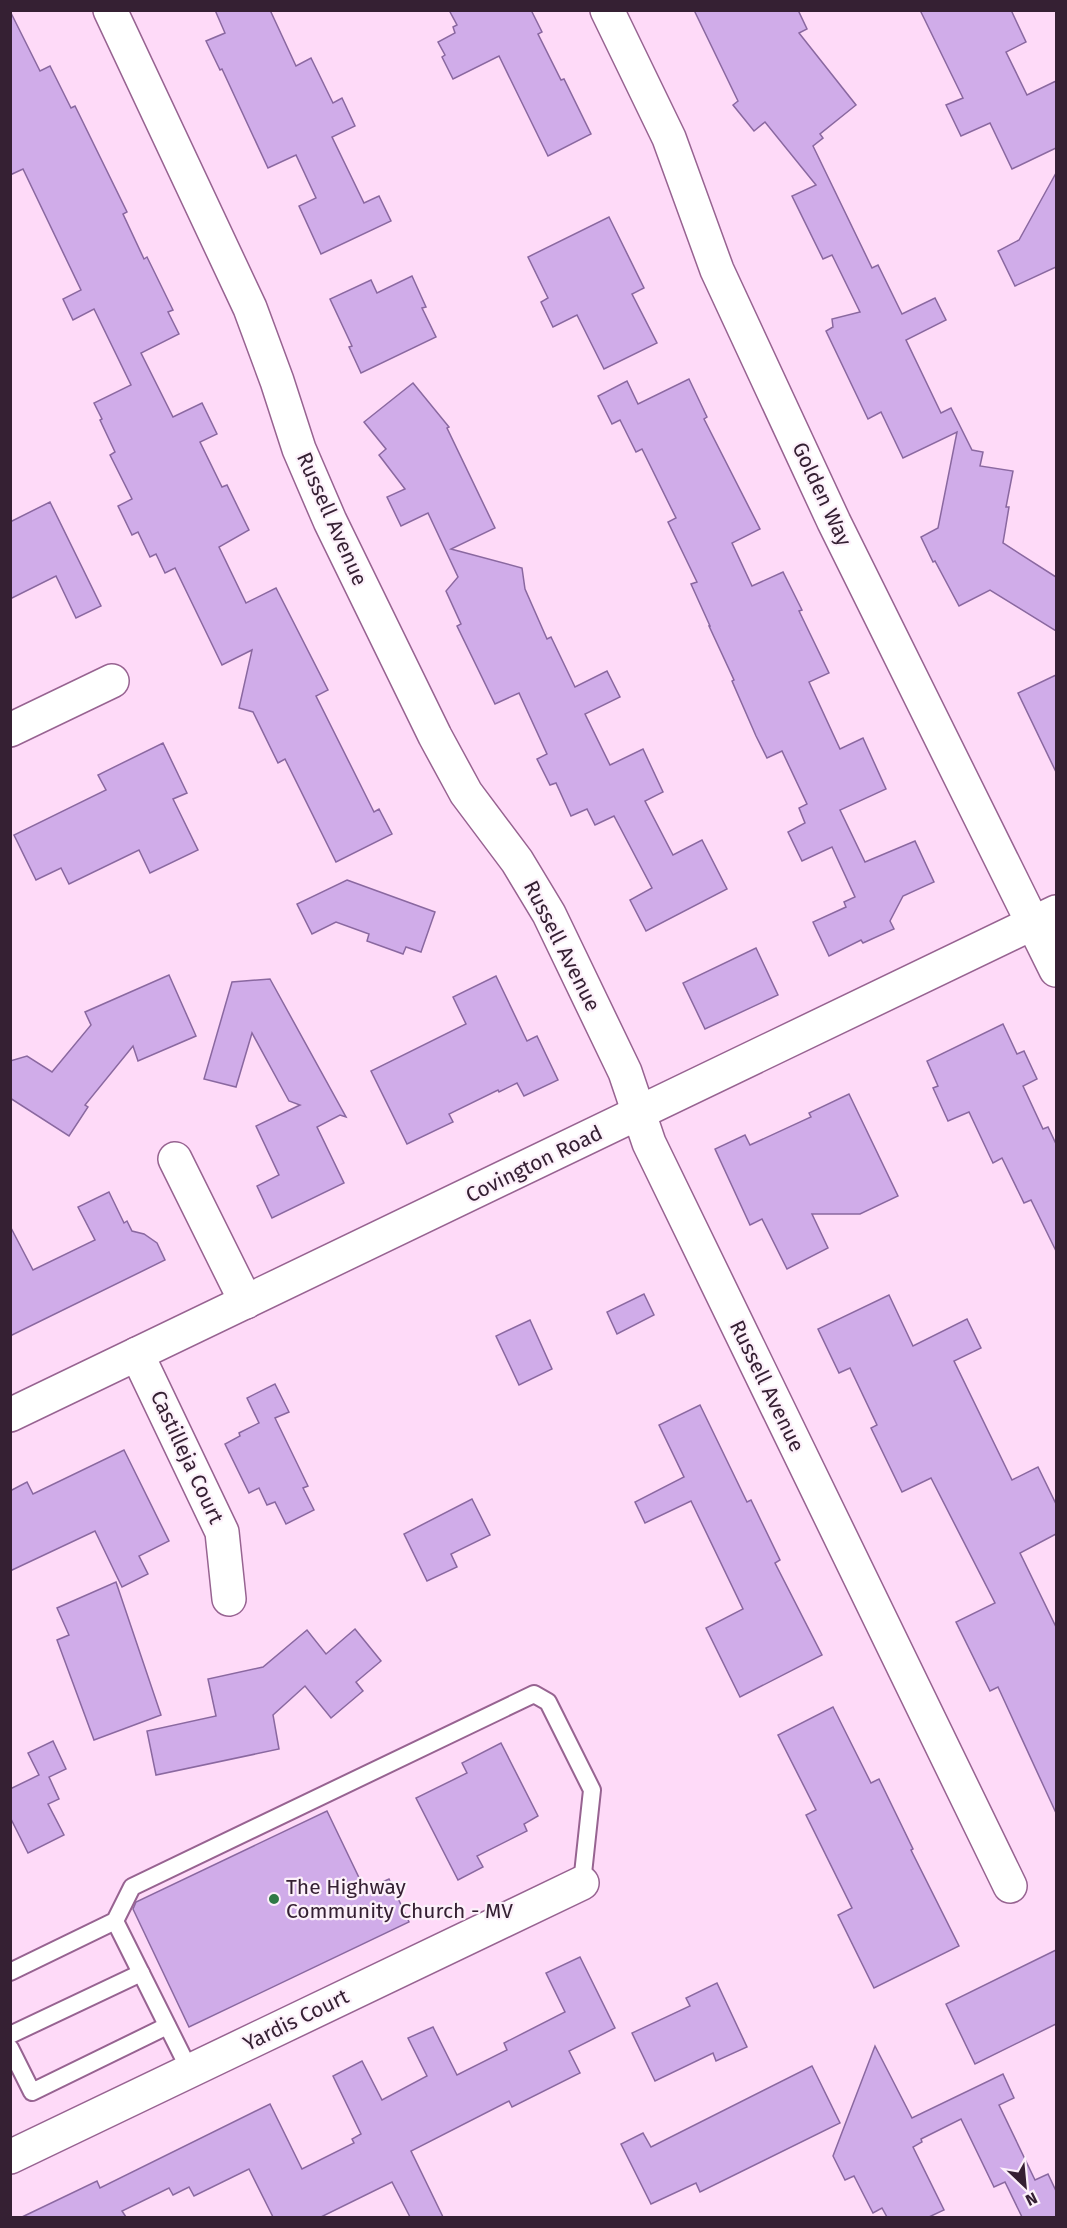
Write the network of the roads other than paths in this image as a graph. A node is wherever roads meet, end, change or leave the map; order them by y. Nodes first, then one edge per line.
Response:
1 (110, 10) edge
2 (607, 10) edge
3 (112, 681) dead end
4 (10, 730) edge
5 (1045, 918) edge
6 (1056, 970) edge
7 (639, 1113) junction
8 (175, 1160) dead end
9 (246, 1302) junction
10 (137, 1354) junction
11 (10, 1415) edge
12 (230, 1599) dead end
13 (582, 1883) joint
14 (1010, 1886) dead end
15 (114, 1921) junction
16 (10, 1972) edge
17 (141, 1973) junction
18 (167, 2026) junction
19 (10, 2035) edge
20 (10, 2048) edge
21 (190, 2071) junction
22 (10, 2157) edge

1 - 7 street, Russell Avenue
2 - 5 street, Golden Way
3 - 4 street
5 - 6 street, Golden Way
5 - 7 street, Covington Road
7 - 9 street, Covington Road
7 - 14 street, Russell Avenue
8 - 9 street
9 - 10 street, Covington Road
10 - 11 street, Covington Road
10 - 12 street, Castilleja Court
13 - 15 lane
13 - 21 street, Yardis Court
15 - 16 lane
15 - 17 lane
17 - 18 lane
17 - 19 lane
18 - 20 lane
18 - 21 lane
21 - 22 street, Yardis Court

